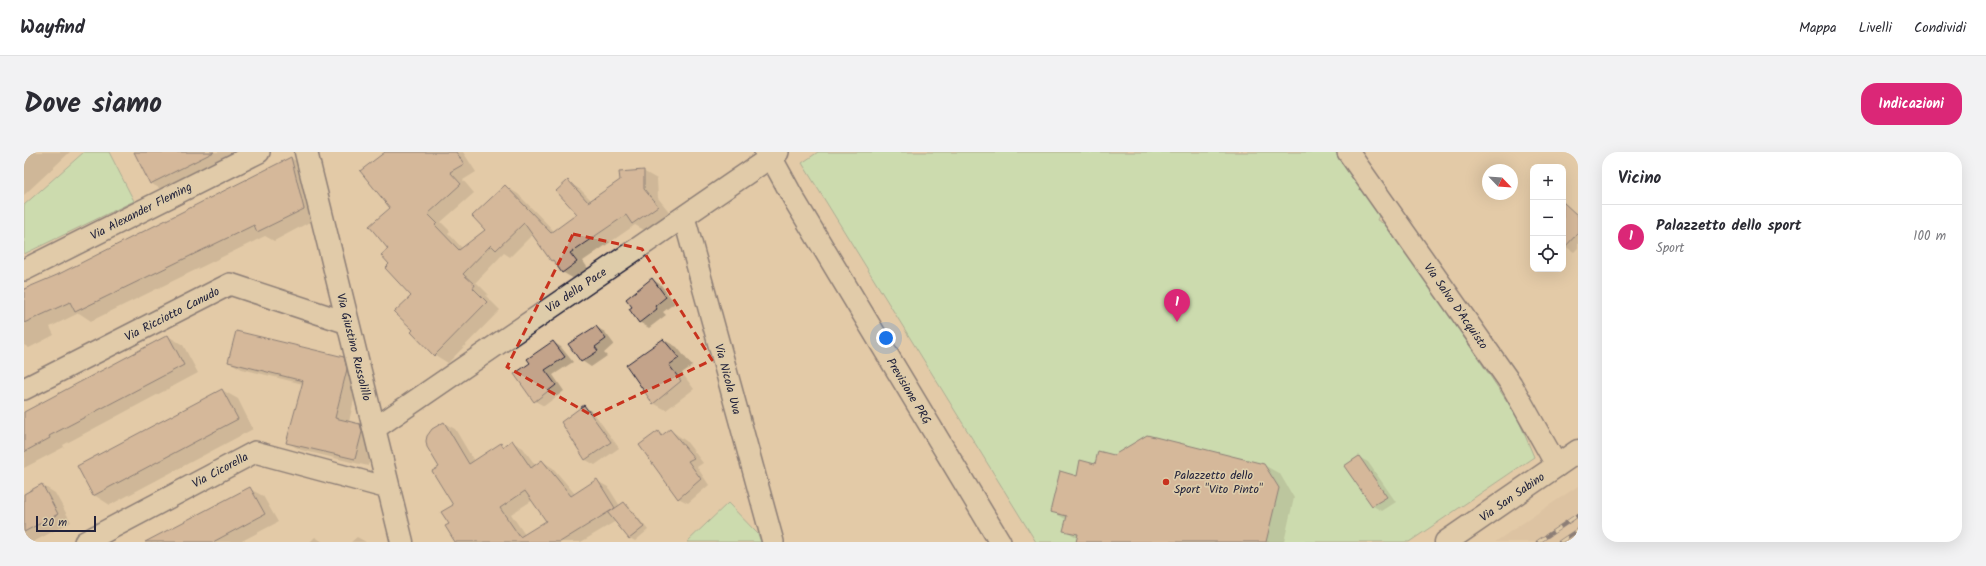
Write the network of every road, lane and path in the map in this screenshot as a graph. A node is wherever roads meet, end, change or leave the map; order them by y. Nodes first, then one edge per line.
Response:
1 (259, 152) edge
2 (306, 152) edge
3 (1348, 152) edge
4 (771, 154) edge
5 (684, 216) junction
6 (24, 270) edge
7 (348, 323) junction
8 (24, 388) edge
9 (374, 429) junction
10 (1578, 451) edge
11 (1557, 466) junction
12 (388, 488) junction
13 (84, 542) edge
14 (402, 542) edge
15 (773, 542) edge
16 (1000, 542) edge
17 (1446, 542) edge

1 - 6 street, Via Alexander Fleming
2 - 7 street, Via Giustino Russolillo
3 - 11 street, Via Salvo D'Acquisto
4 - 5 street, Via della Pace
4 - 16 street, Previsione PRG
5 - 9 street, Via della Pace
5 - 15 street, Via Nicola Uva
7 - 8 street, Via Ricciotto Canudo
7 - 9 street, Via Giustino Russolillo
9 - 12 street, Via Giustino Russolillo
10 - 11 street, Via San Sabino
11 - 17 street, Via San Sabino
12 - 13 street, Via Cicorella
12 - 14 street, Via Giustino Russolillo

